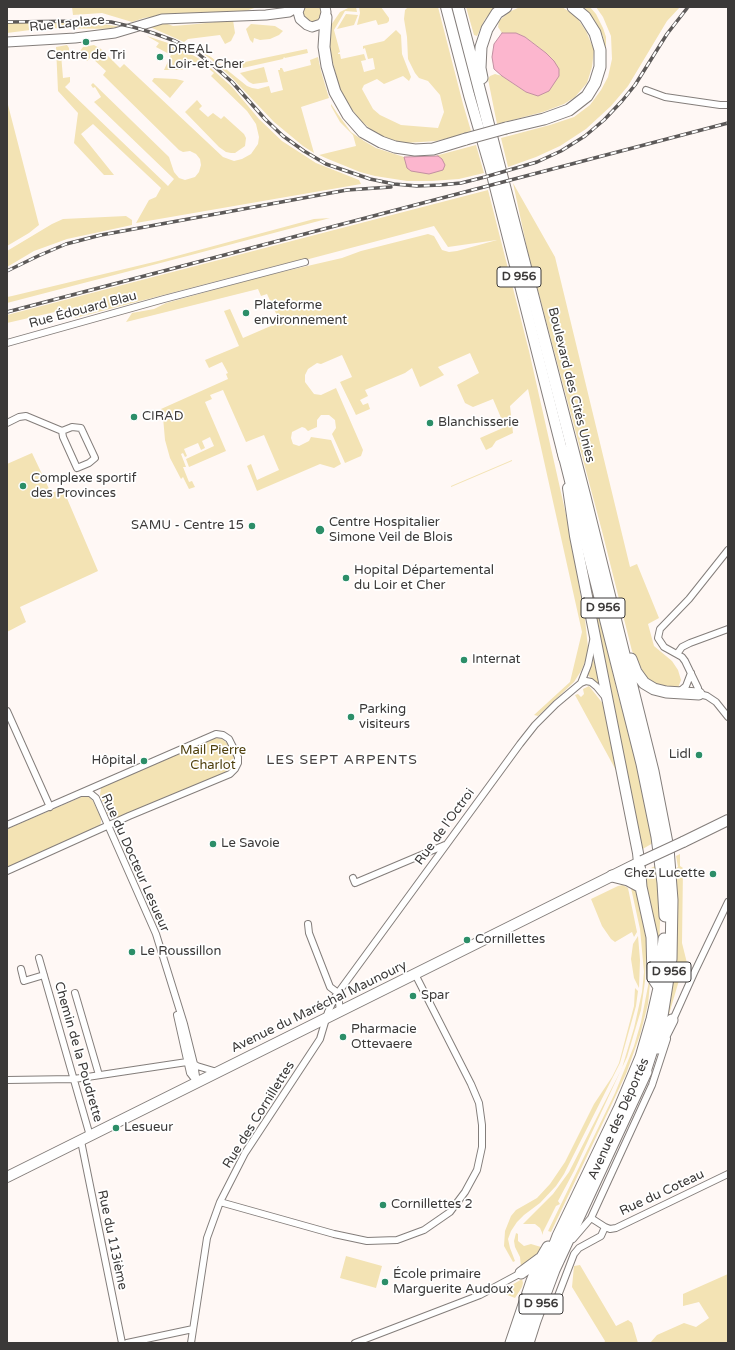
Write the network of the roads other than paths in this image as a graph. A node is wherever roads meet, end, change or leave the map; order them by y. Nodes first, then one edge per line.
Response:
1 (299, 7) edge
2 (446, 7) edge
3 (458, 7) edge
4 (506, 7) edge
5 (573, 7) edge
6 (325, 12) edge
7 (266, 15) junction
8 (300, 19) junction
9 (7, 42) edge
10 (646, 90) dead end
11 (728, 105) edge
12 (495, 147) junction
13 (305, 262) dead end
14 (7, 343) edge
15 (7, 422) edge
16 (62, 431) junction
17 (563, 451) junction
18 (728, 550) edge
19 (615, 620) junction
20 (592, 629) junction
21 (728, 629) edge
22 (677, 654) junction
23 (691, 673) junction
24 (581, 683) junction
25 (678, 693) junction
26 (699, 694) junction
27 (609, 703) junction
28 (7, 711) edge
29 (728, 717) edge
30 (99, 785) junction
31 (82, 793) junction
32 (96, 798) junction
33 (50, 807) junction
34 (728, 820) edge
35 (7, 825) edge
36 (108, 826) junction
37 (446, 844) junction
38 (641, 862) junction
39 (7, 871) edge
40 (612, 876) junction
41 (353, 878) dead end
42 (641, 887) junction
43 (728, 902) edge
44 (308, 924) dead end
45 (39, 958) dead end
46 (21, 969) dead end
47 (415, 974) junction
48 (44, 975) junction
49 (659, 988) junction
50 (75, 993) dead end
51 (338, 993) junction
52 (174, 997) junction
53 (340, 1012) junction
54 (327, 1018) junction
55 (672, 1020) junction
56 (187, 1062) junction
57 (194, 1064) junction
58 (217, 1072) junction
59 (99, 1076) junction
60 (642, 1078) junction
61 (74, 1079) junction
62 (7, 1080) edge
63 (197, 1082) junction
64 (90, 1136) junction
65 (81, 1141) junction
66 (728, 1174) edge
67 (7, 1177) edge
68 (220, 1202) junction
69 (591, 1218) junction
70 (606, 1227) junction
71 (553, 1252) junction
72 (521, 1273) junction
73 (532, 1281) junction
74 (556, 1302) dead end
75 (193, 1329) junction
76 (122, 1343) edge
77 (127, 1343) edge
78 (191, 1343) edge
79 (355, 1343) edge
80 (511, 1343) edge
81 (520, 1343) edge
82 (528, 1343) edge

1 - 7 street
1 - 8 street
2 - 17 main road, Boulevard des Cités Unies / D 956
3 - 12 highway, Boulevard des Cités Unies / D 956
4 - 12 highway
5 - 6 highway, bridge
6 - 8 street
7 - 8 street
7 - 9 street, Rue Laplace
10 - 11 street
12 - 19 highway, Boulevard des Cités Unies / D 956
13 - 14 street, Rue Édouard Blau
15 - 16 street
16 - 16 street
17 - 20 main road, D 956
17 - 49 highway, Boulevard des Cités Unies / D 956
18 - 22 street
19 - 25 highway
19 - 60 highway, Boulevard des Cités Unies / D 956
20 - 24 street
20 - 27 main road, D 956
21 - 22 street
22 - 23 street
23 - 25 street
23 - 26 street
24 - 27 street
24 - 37 street, Rue de l'Octroi
25 - 26 highway
26 - 29 street
27 - 38 main road, D 956
28 - 33 street
30 - 31 street
30 - 32 street
30 - 36 street
31 - 32 street, Rue du Docteur Lesueur
31 - 33 street
32 - 36 street, Rue du Docteur Lesueur
33 - 35 street
34 - 38 main road, Avenue du Maréchal Maunoury, bridge
36 - 39 street
36 - 52 street, Rue du Docteur Lesueur
37 - 41 street
37 - 51 street, Rue de l'Octroi
38 - 40 main road, Avenue du Maréchal Maunoury
38 - 42 highway, D 956
40 - 42 highway
40 - 47 main road, Avenue du Maréchal Maunoury
42 - 49 highway, D 956
43 - 55 street, Avenue des Déportés
44 - 51 street
45 - 48 street, Chemin de la Poudrette
46 - 48 street, Chemin de la Poudrette
47 - 53 main road, Avenue du Maréchal Maunoury
47 - 68 street
48 - 61 street, Chemin de la Poudrette
49 - 71 highway, Avenue des Déportés / D 956
50 - 59 street
51 - 53 street
51 - 54 street, Rue de l'Octroi
52 - 56 street, Rue du Docteur Lesueur
52 - 57 street, Rue du Docteur Lesueur
53 - 54 main road, Avenue du Maréchal Maunoury
54 - 58 main road, Avenue du Maréchal Maunoury
54 - 68 street, Rue des Cornillettes
55 - 60 highway
55 - 69 street, Avenue des Déportés
56 - 59 street
56 - 63 street, Rue du Docteur Lesueur
57 - 58 street
57 - 63 street, Rue du Docteur Lesueur
58 - 63 main road, Avenue du Maréchal Maunoury
59 - 61 street
60 - 71 highway, Avenue des Déportés / D 956
61 - 62 street
61 - 64 street, Chemin de la Poudrette
63 - 64 main road, Avenue du Maréchal Maunoury
64 - 65 main road, Avenue du Maréchal Maunoury
65 - 67 main road, Avenue du Maréchal Maunoury
65 - 76 street, Rue du 113ième
66 - 70 street, Rue du Coteau
68 - 75 street, Rue des Cornillettes
69 - 70 street
69 - 71 street, Avenue des Déportés
70 - 74 street
71 - 72 highway
71 - 73 highway, D 956
71 - 81 highway, Avenue des Déportés / D 956
71 - 82 highway, Avenue des Déportés / D 956
72 - 73 highway
72 - 79 street
73 - 80 highway, D 956
75 - 77 street
75 - 78 street, Rue des Cornillettes

